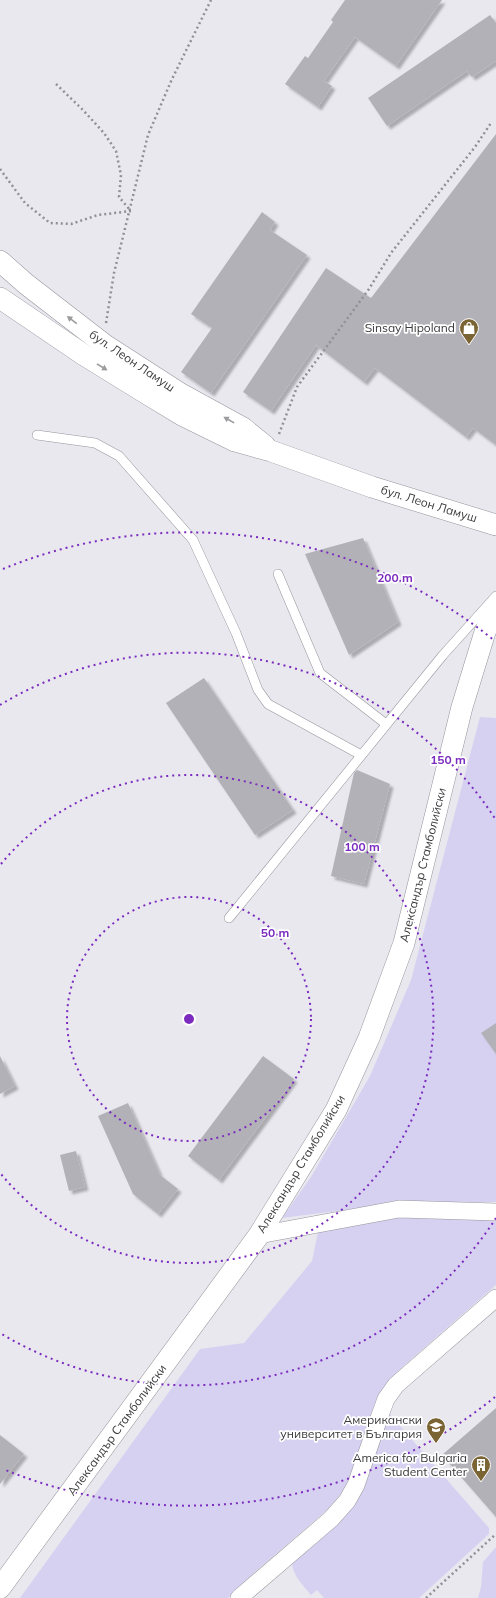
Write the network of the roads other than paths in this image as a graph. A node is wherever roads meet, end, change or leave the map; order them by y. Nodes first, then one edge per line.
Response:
1 (0, 261) edge
2 (0, 298) edge
3 (38, 435) dead end
4 (272, 451) junction
5 (496, 525) edge
6 (278, 574) dead end
7 (496, 596) edge
8 (496, 607) edge
9 (386, 724) junction
10 (361, 755) junction
11 (229, 918) dead end
12 (496, 1212) edge
13 (259, 1235) junction
14 (496, 1298) edge
15 (0, 1588) edge
16 (239, 1598) edge

4 -> 1 street, бул. Леон Ламуш
2 -> 4 street, бул. Леон Ламуш
3 - 10 lane
4 - 5 street, бул. Леон Ламуш
6 - 9 lane
7 - 9 lane
8 - 13 street, Александър Стамболийски
9 - 10 lane
10 - 11 lane
12 - 13 street
13 - 15 street, Александър Стамболийски
14 - 16 street

